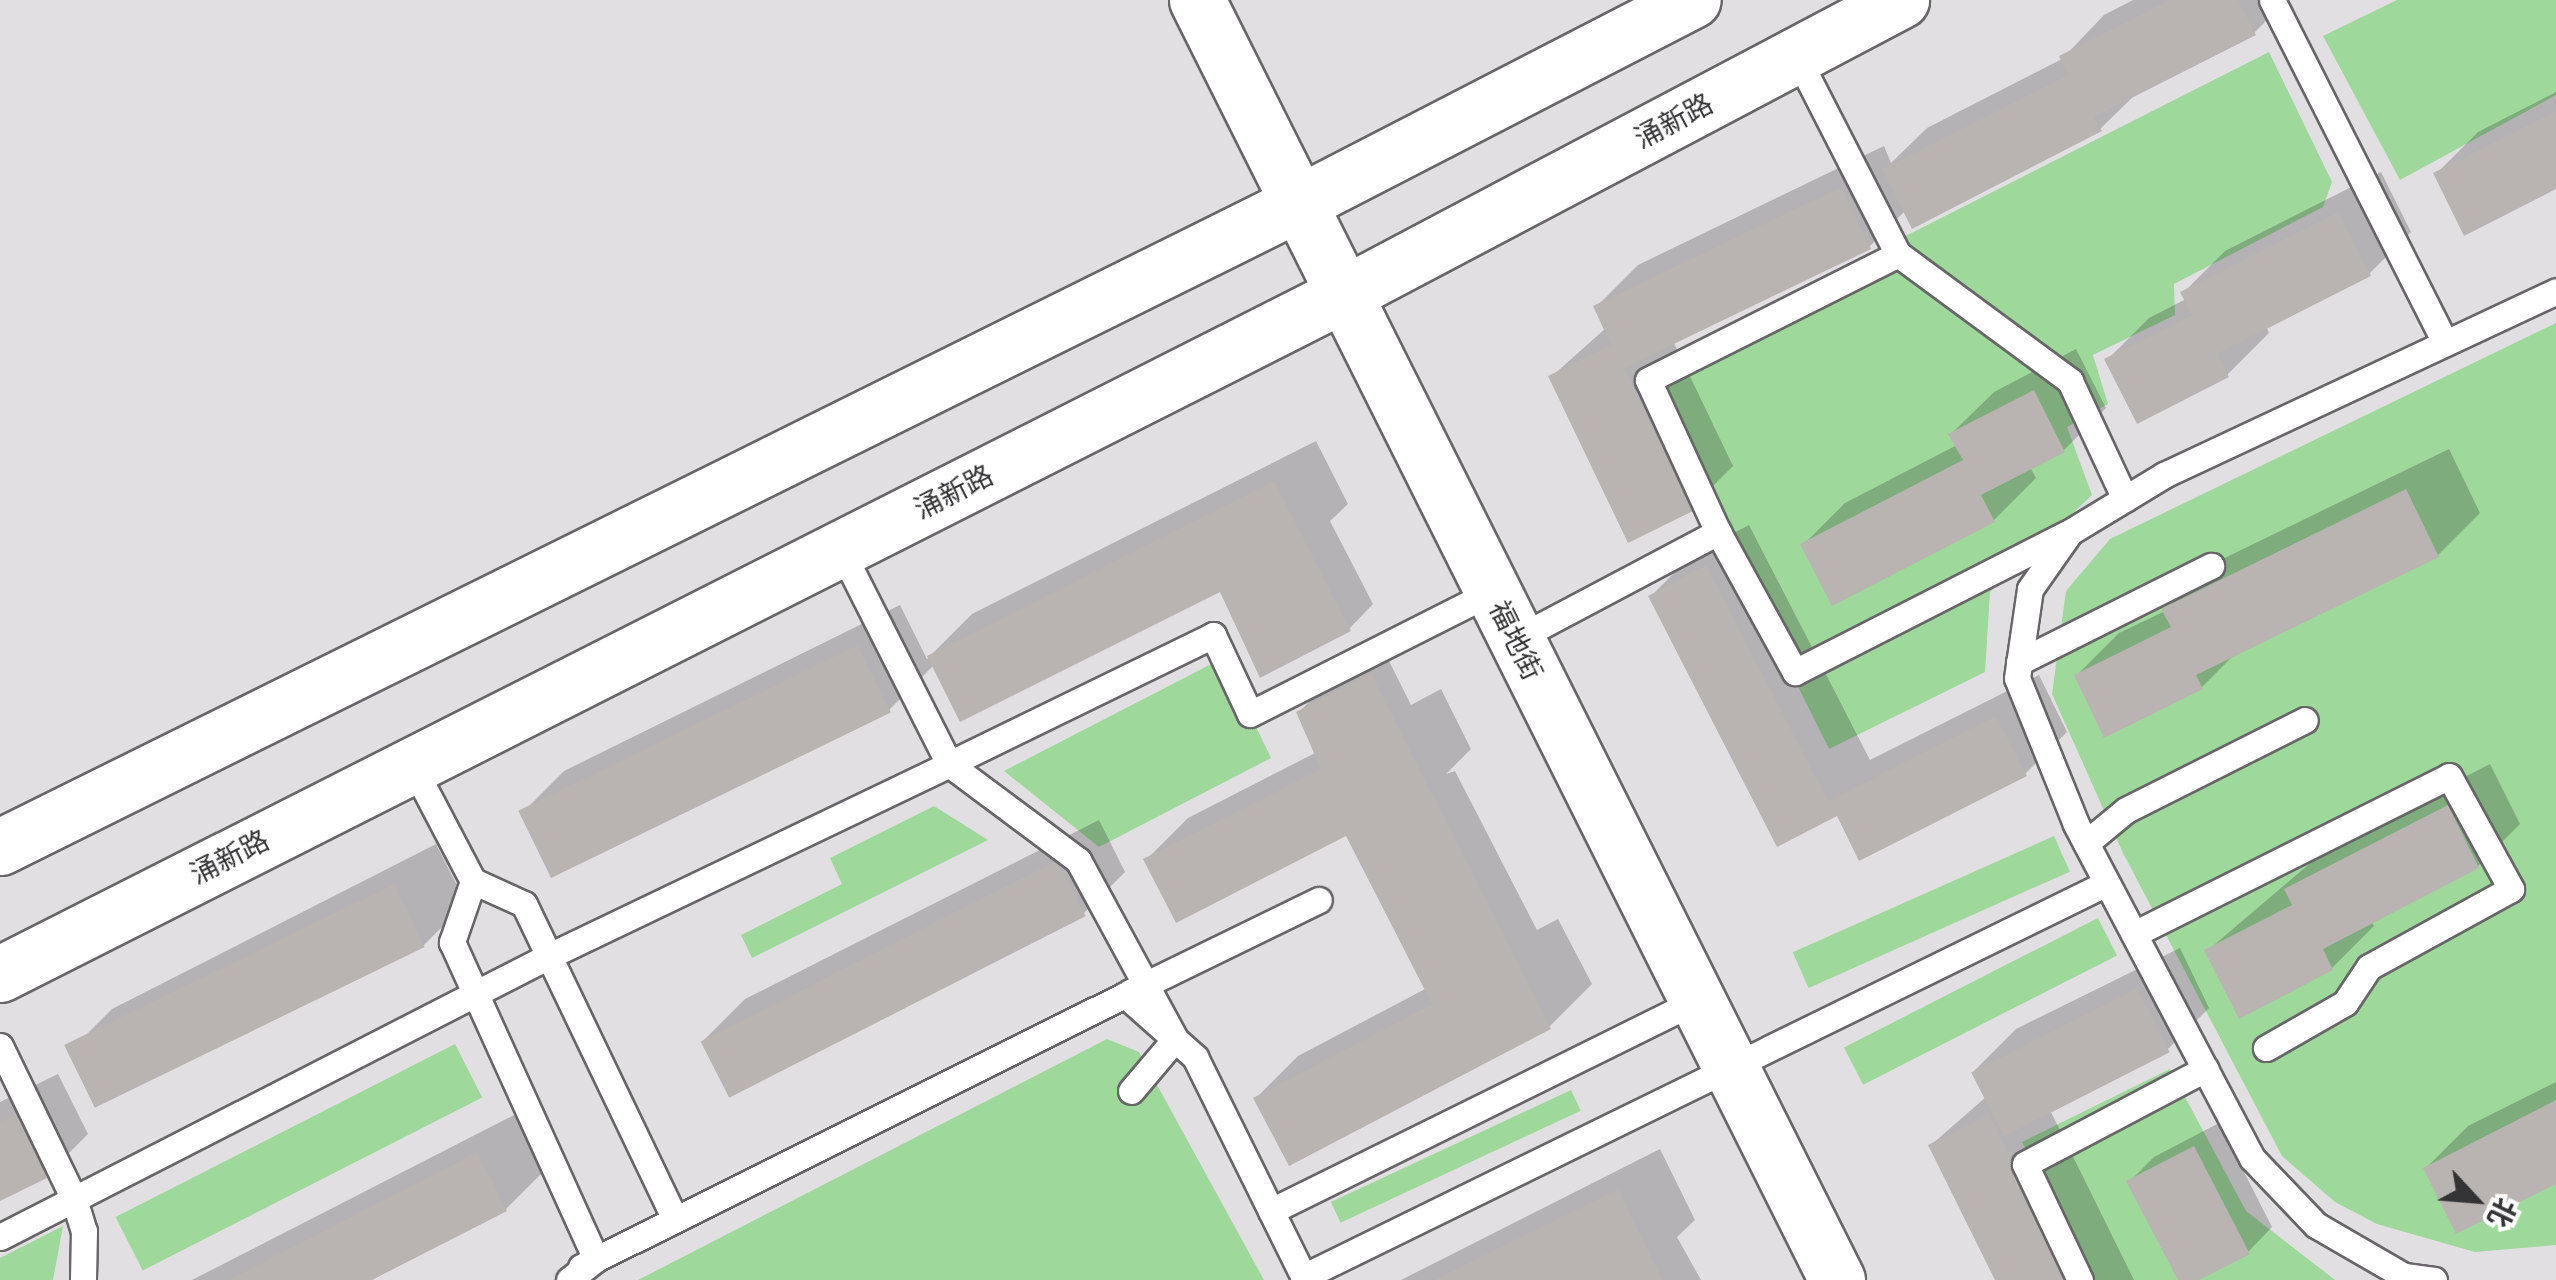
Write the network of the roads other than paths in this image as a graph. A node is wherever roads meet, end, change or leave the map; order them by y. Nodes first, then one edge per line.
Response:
1 (1197, 0) edge
2 (1693, 0) edge
3 (1901, 0) edge
4 (2272, 0) edge
5 (1796, 56) junction
6 (1299, 204) junction
7 (1898, 254) junction
8 (2556, 291) edge
9 (1344, 294) junction
10 (2445, 343) junction
11 (2125, 499) junction
12 (1718, 532) junction
13 (2070, 532) junction
14 (840, 548) junction
15 (2211, 566) dead end
16 (1504, 615) junction
17 (2019, 662) junction
18 (2305, 720) dead end
19 (411, 763) junction
20 (949, 764) junction
21 (2086, 843) junction
22 (0, 847) edge
23 (473, 882) junction
24 (2107, 883) junction
25 (1319, 900) dead end
26 (2134, 934) junction
27 (548, 956) junction
28 (0, 974) edge
29 (475, 992) junction
30 (1125, 994) junction
31 (1697, 1000) junction
32 (1175, 1039) junction
33 (0, 1046) edge
34 (2266, 1048) dead end
35 (2205, 1069) junction
36 (1732, 1070) junction
37 (1130, 1092) dead end
38 (74, 1199) junction
39 (1271, 1211) junction
40 (676, 1219) junction
41 (0, 1236) edge
42 (596, 1259) junction
43 (1304, 1278) edge
44 (84, 1280) edge
45 (553, 1280) edge
46 (569, 1280) edge
47 (1837, 1280) edge
48 (2080, 1280) edge
49 (2434, 1280) edge

1 - 6 street, 福地街
2 - 6 street
3 - 5 street, 涌新路
4 - 10 lane
5 - 7 lane
5 - 9 street, 涌新路
6 - 9 street, 福地街
6 - 22 street
7 - 11 lane
7 - 12 lane
8 - 10 lane
9 - 14 street, 涌新路
9 - 16 street, 福地街
10 - 11 lane
11 - 13 lane
12 - 13 lane
12 - 16 lane
13 - 17 lane
14 - 19 street, 涌新路
14 - 20 lane
15 - 17 lane
16 - 20 lane
16 - 31 street, 福地街
17 - 21 lane
18 - 21 lane
19 - 23 lane
19 - 28 street, 涌新路
20 - 27 lane
20 - 32 lane
21 - 24 lane
23 - 27 lane
23 - 29 lane
24 - 26 lane
24 - 36 lane
25 - 30 lane
26 - 34 lane
26 - 35 lane
27 - 29 lane
27 - 40 lane
29 - 38 lane
29 - 42 lane
30 - 32 lane
30 - 40 lane
31 - 36 street, 福地街
31 - 39 lane
32 - 37 lane
32 - 39 lane
33 - 38 lane
35 - 48 lane
35 - 49 lane
36 - 43 lane
36 - 47 street, 福地街
38 - 41 lane
38 - 44 lane
39 - 43 lane
40 - 42 lane
42 - 45 lane
42 - 46 lane

